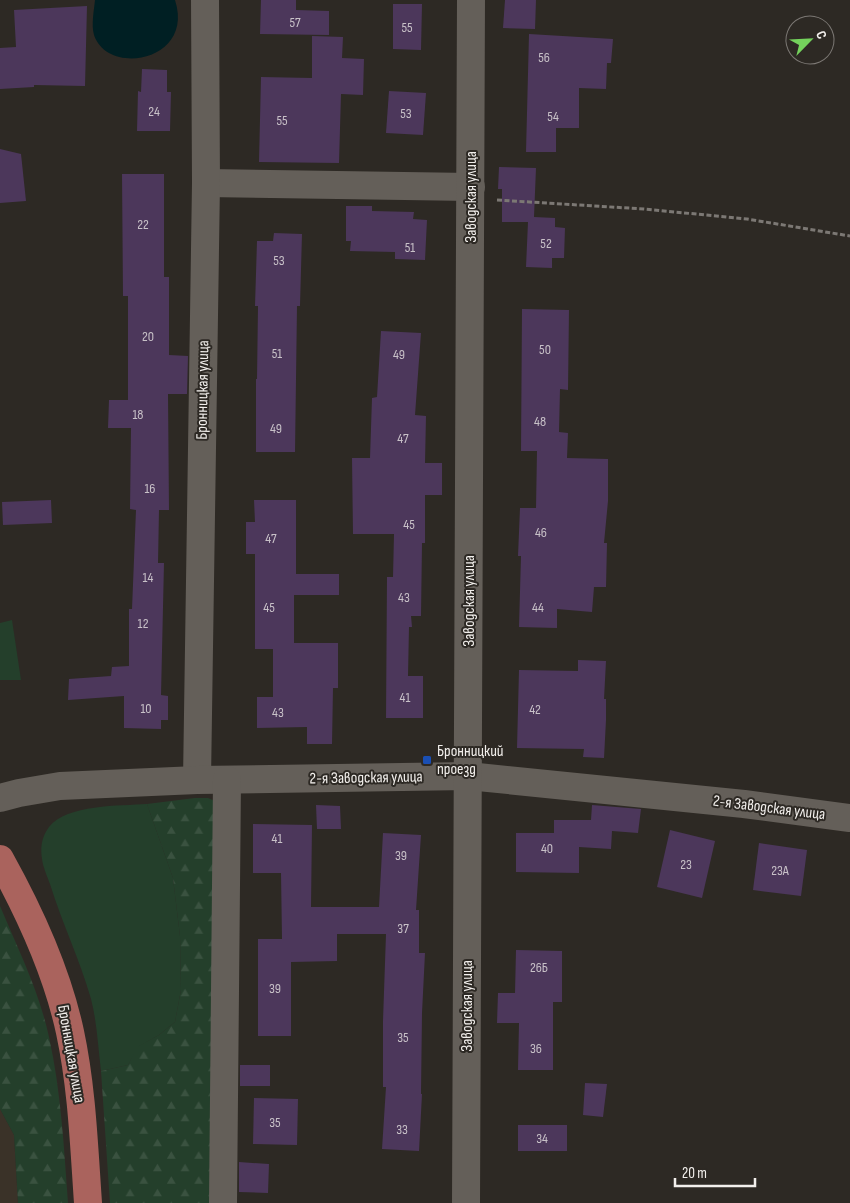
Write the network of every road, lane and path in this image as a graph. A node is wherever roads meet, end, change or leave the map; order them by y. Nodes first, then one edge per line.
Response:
1 (205, 0) edge
2 (471, 0) edge
3 (206, 183) junction
4 (471, 193) junction
5 (850, 236) edge
6 (468, 776) junction
7 (197, 780) junction
8 (227, 780) junction
9 (0, 798) edge
10 (850, 818) edge
11 (0, 859) edge
12 (88, 1203) edge
13 (223, 1203) edge
14 (466, 1203) edge

1 - 3 street, Бронницкая улица
2 - 4 street, Заводская улица
3 - 4 street
3 - 7 street, Бронницкая улица
4 - 5 path
4 - 6 street, Заводская улица
6 - 8 street, 2-я Заводская улица
6 - 10 street, 2-я Заводская улица
6 - 14 street, Заводская улица
7 - 8 street, 2-я Заводская улица
7 - 9 street, 2-я Заводская улица
8 - 13 street
11 - 12 main road, Бронницкая улица

